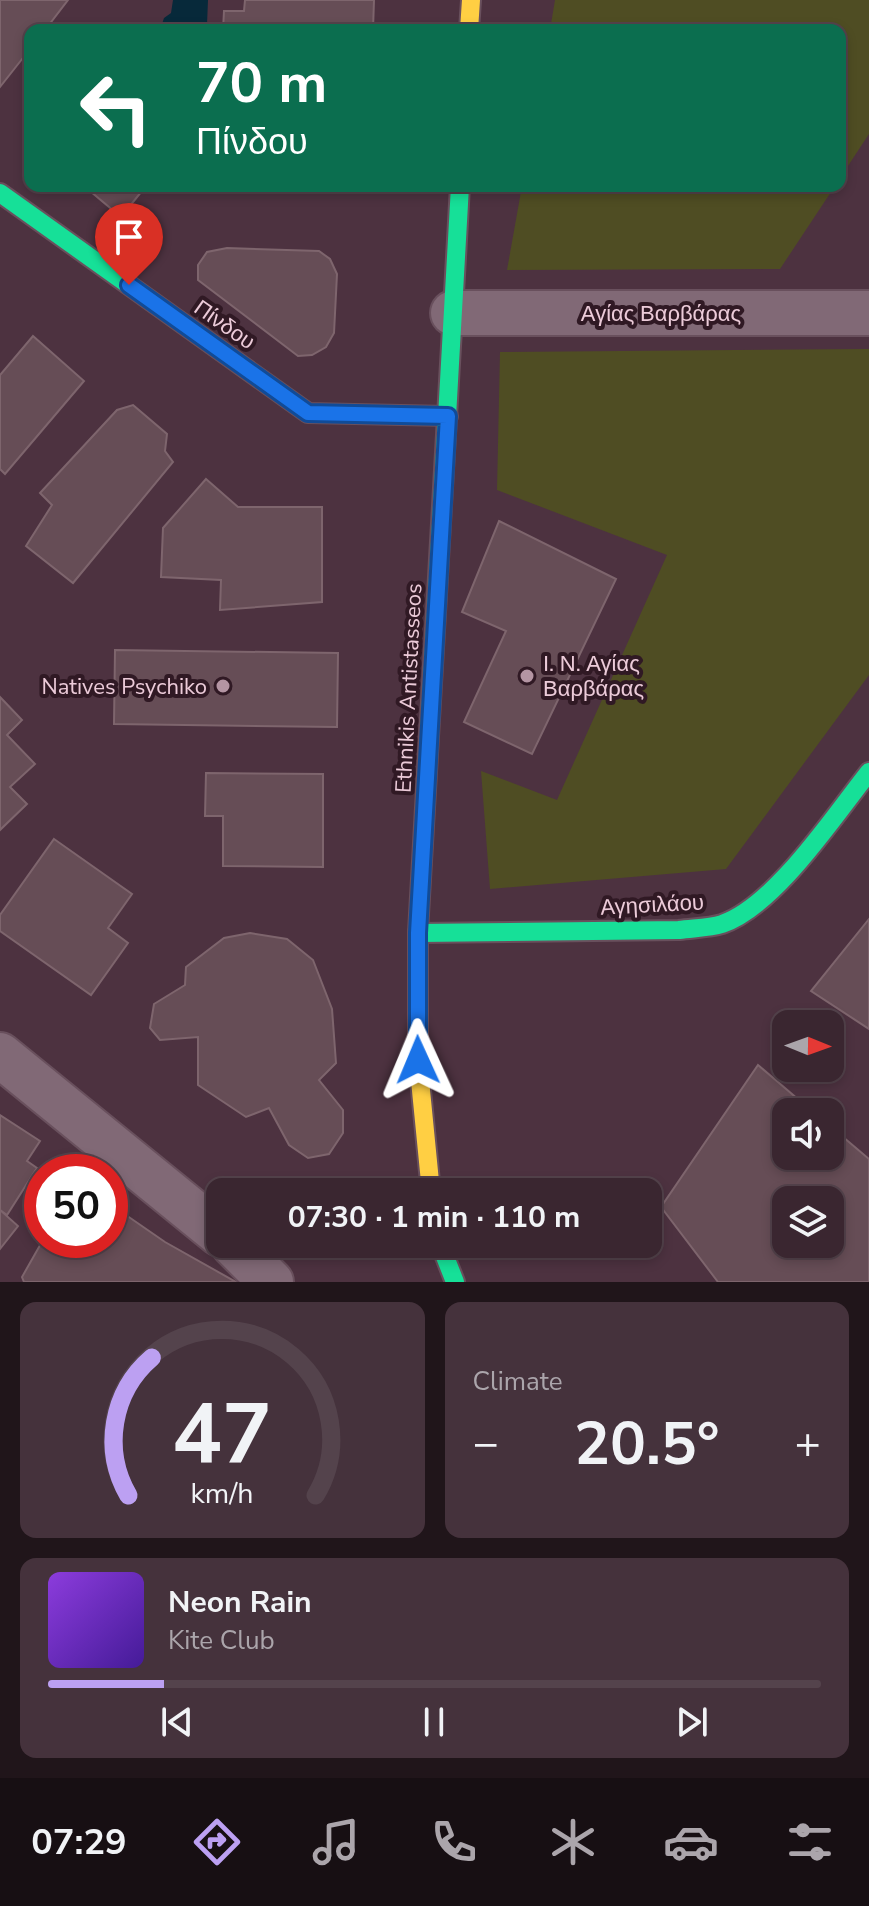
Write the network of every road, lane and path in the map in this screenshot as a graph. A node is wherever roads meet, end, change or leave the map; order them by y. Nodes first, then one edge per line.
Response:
1 (471, 0) edge
2 (469, 24) edge
3 (460, 192) edge
4 (0, 193) edge
5 (453, 313) junction
6 (869, 313) edge
7 (448, 416) junction
8 (863, 793) edge
9 (418, 933) junction
10 (0, 1055) edge
11 (430, 1178) edge
12 (206, 1223) edge
13 (247, 1258) edge
14 (446, 1258) edge
15 (271, 1282) edge
16 (455, 1282) edge

1 - 2 main road
3 - 5 main road, Ethnikis Antistasseos
4 - 7 main road, Πίνδου
5 - 6 street, Αγίας Βαρβάρας
5 - 7 main road, Ethnikis Antistasseos
7 - 9 main road, Ethnikis Antistasseos
8 - 9 main road, Αγησιλάου
9 - 11 main road, Ethnikis Antistasseos
10 - 12 street
13 - 15 street
14 - 16 main road

